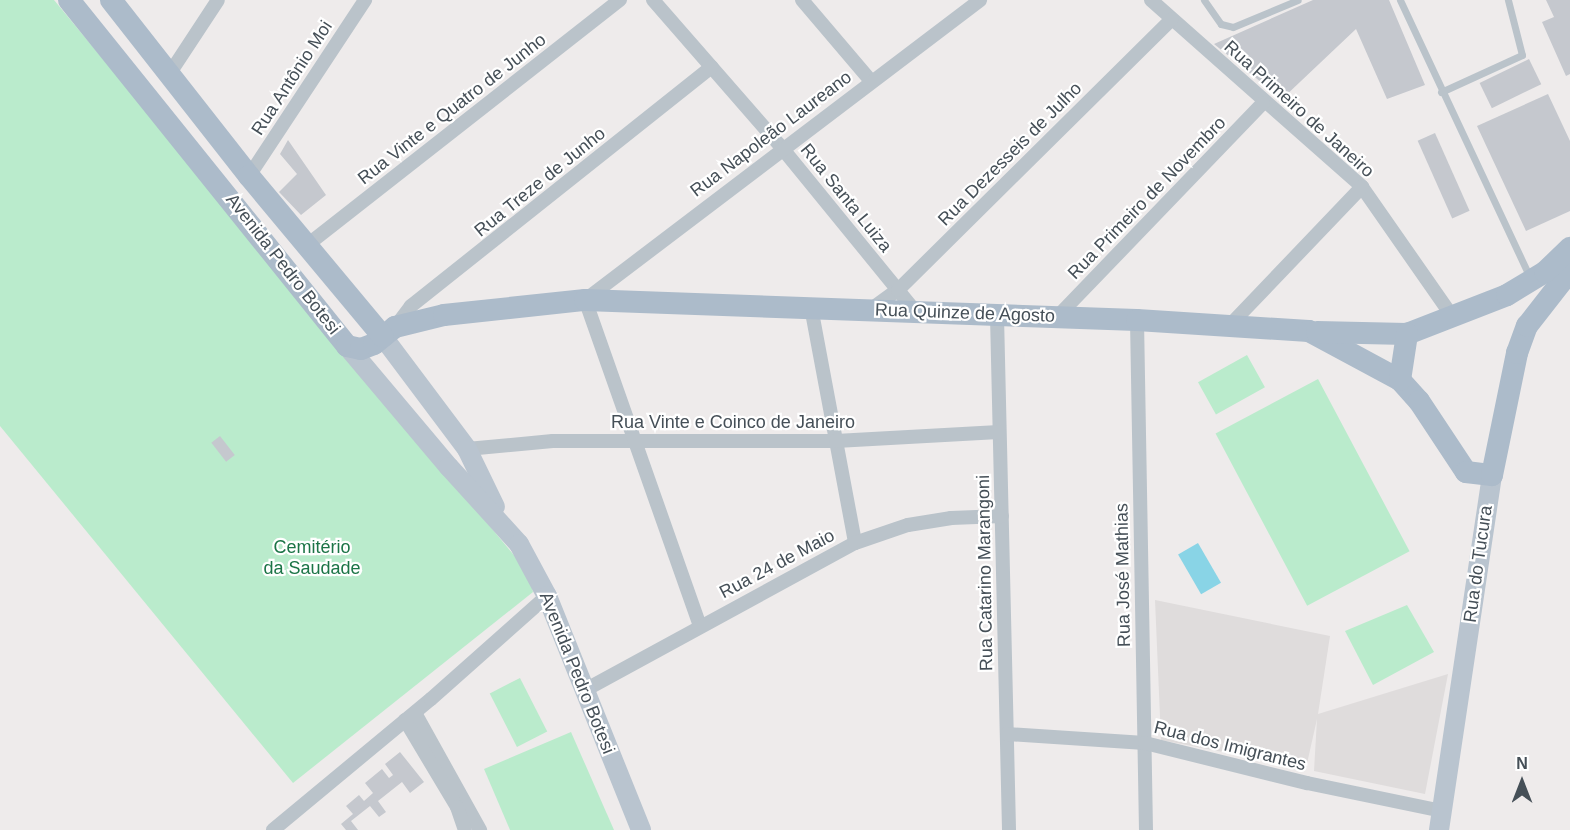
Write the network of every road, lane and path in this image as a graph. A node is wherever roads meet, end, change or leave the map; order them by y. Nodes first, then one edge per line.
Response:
1 (69, 0) edge
2 (111, 0) edge
3 (218, 0) edge
4 (365, 0) edge
5 (620, 0) edge
6 (653, 0) edge
7 (802, 0) edge
8 (980, 0) edge
9 (1151, 0) edge
10 (1204, 0) edge
11 (1298, 0) edge
12 (1508, 0) edge
13 (1403, 1) edge
14 (1172, 19) junction
15 (711, 67) junction
16 (170, 72) junction
17 (871, 81) junction
18 (1441, 92) junction
19 (1263, 103) junction
20 (782, 148) junction
21 (249, 176) junction
22 (1362, 187) junction
23 (238, 206) junction
24 (306, 246) junction
25 (1570, 248) edge
26 (1570, 271) edge
27 (1531, 280) junction
28 (439, 287) junction
29 (898, 290) junction
30 (1507, 295) junction
31 (585, 300) junction
32 (1542, 306) junction
33 (811, 307) junction
34 (870, 310) junction
35 (915, 311) junction
36 (444, 315) junction
37 (997, 316) junction
38 (1452, 316) junction
39 (1057, 317) junction
40 (1137, 320) junction
41 (1230, 325) junction
42 (1527, 326) junction
43 (389, 332) junction
44 (1309, 332) junction
45 (1407, 334) junction
46 (347, 346) junction
47 (1400, 380) junction
48 (999, 432) junction
49 (633, 441) junction
50 (836, 441) junction
51 (467, 449) junction
52 (1491, 475) junction
53 (1002, 516) junction
54 (502, 522) junction
55 (855, 543) junction
56 (547, 596) junction
57 (700, 626) junction
58 (585, 690) junction
59 (410, 716) junction
60 (1007, 734) junction
61 (1145, 743) junction
62 (1441, 820) edge
63 (282, 826) edge
64 (273, 830) edge
65 (465, 830) edge
66 (480, 830) edge
67 (641, 830) edge
68 (1009, 830) edge
69 (1146, 830) edge

1 - 23 main road, Avenida Pedro Botesi
2 - 16 main road, Avenida Pedro Botesi
3 - 16 street
4 - 21 street, Rua Antônio Moi
5 - 24 street, Rua Vinte e Quatro de Junho
6 - 15 street, Rua Santa Luiza
7 - 17 street
8 - 17 street, Rua Napoleão Laureano
9 - 14 street, Rua Primeiro de Janeiro
10 - 11 lane
12 - 18 lane
13 - 18 lane
14 - 19 street, Rua Primeiro de Janeiro
14 - 29 street, Rua Dezesseis de Julho
15 - 20 street, Rua Santa Luiza
15 - 28 street, Rua Treze de Junho
16 - 21 main road, Avenida Pedro Botesi
17 - 20 street, Rua Napoleão Laureano
18 - 27 lane
19 - 22 street, Rua Primeiro de Janeiro
19 - 39 street, Rua Primeiro de Novembro
20 - 29 street, Rua Santa Luiza
20 - 31 street, Rua Napoleão Laureano
21 - 23 main road
21 - 24 main road, Avenida Pedro Botesi
22 - 38 street, Rua Primeiro de Janeiro
22 - 41 street
23 - 46 main road, Avenida Pedro Botesi
24 - 43 main road, Avenida Pedro Botesi
25 - 27 main road
26 - 32 main road, Rua do Tucura
27 - 30 main road
27 - 32 main road
28 - 36 street
28 - 43 street, Rua Treze de Junho
29 - 34 street, Rua Dezesseis de Julho
29 - 35 street, Rua Santa Luiza
30 - 38 main road
30 - 42 main road
31 - 33 main road, Rua Quinze de Agosto
31 - 36 main road, Rua Quinze de Agosto
31 - 49 street
32 - 42 main road, Rua do Tucura
33 - 34 main road, Rua Quinze de Agosto
33 - 50 street
34 - 35 main road, Rua Quinze de Agosto
35 - 37 main road, Rua Quinze de Agosto
36 - 43 main road, Rua Quinze de Agosto
37 - 39 main road, Rua Quinze de Agosto
37 - 48 street, Rua Catarino Marangoni
38 - 45 main road
39 - 40 main road, Rua Quinze de Agosto
40 - 41 main road, Rua Quinze de Agosto
40 - 61 street, Rua José Mathias
41 - 44 main road, Rua Quinze de Agosto
42 - 52 main road, Rua do Tucura
43 - 46 main road, Rua Quinze de Agosto
43 - 51 main road, Avenida Pedro Botesi
44 - 45 main road
44 - 47 main road, Rua Quinze de Agosto
45 - 47 main road
46 - 54 main road, Avenida Pedro Botesi
47 - 52 main road, Rua Quinze de Agosto
48 - 50 street, Rua Vinte e Coinco de Janeiro
48 - 53 street, Rua Catarino Marangoni
49 - 50 street, Rua Vinte e Coinco de Janeiro
49 - 51 street, Rua Vinte e Coinco de Janeiro
49 - 57 street
50 - 55 street
51 - 54 main road, Avenida Pedro Botesi
52 - 62 main road, Rua do Tucura
53 - 55 street, Rua 24 de Maio
53 - 60 street, Rua Catarino Marangoni
54 - 56 main road, Avenida Pedro Botesi
55 - 57 street, Rua 24 de Maio
56 - 58 main road, Avenida Pedro Botesi
56 - 59 street
57 - 58 street, Rua 24 de Maio
58 - 67 main road, Avenida Pedro Botesi
59 - 63 street
59 - 65 street
59 - 66 street
60 - 61 street, Rua dos Imigrantes
60 - 68 street, Rua Catarino Marangoni
61 - 62 street, Rua dos Imigrantes
61 - 69 street, Rua José Mathias
63 - 64 street

